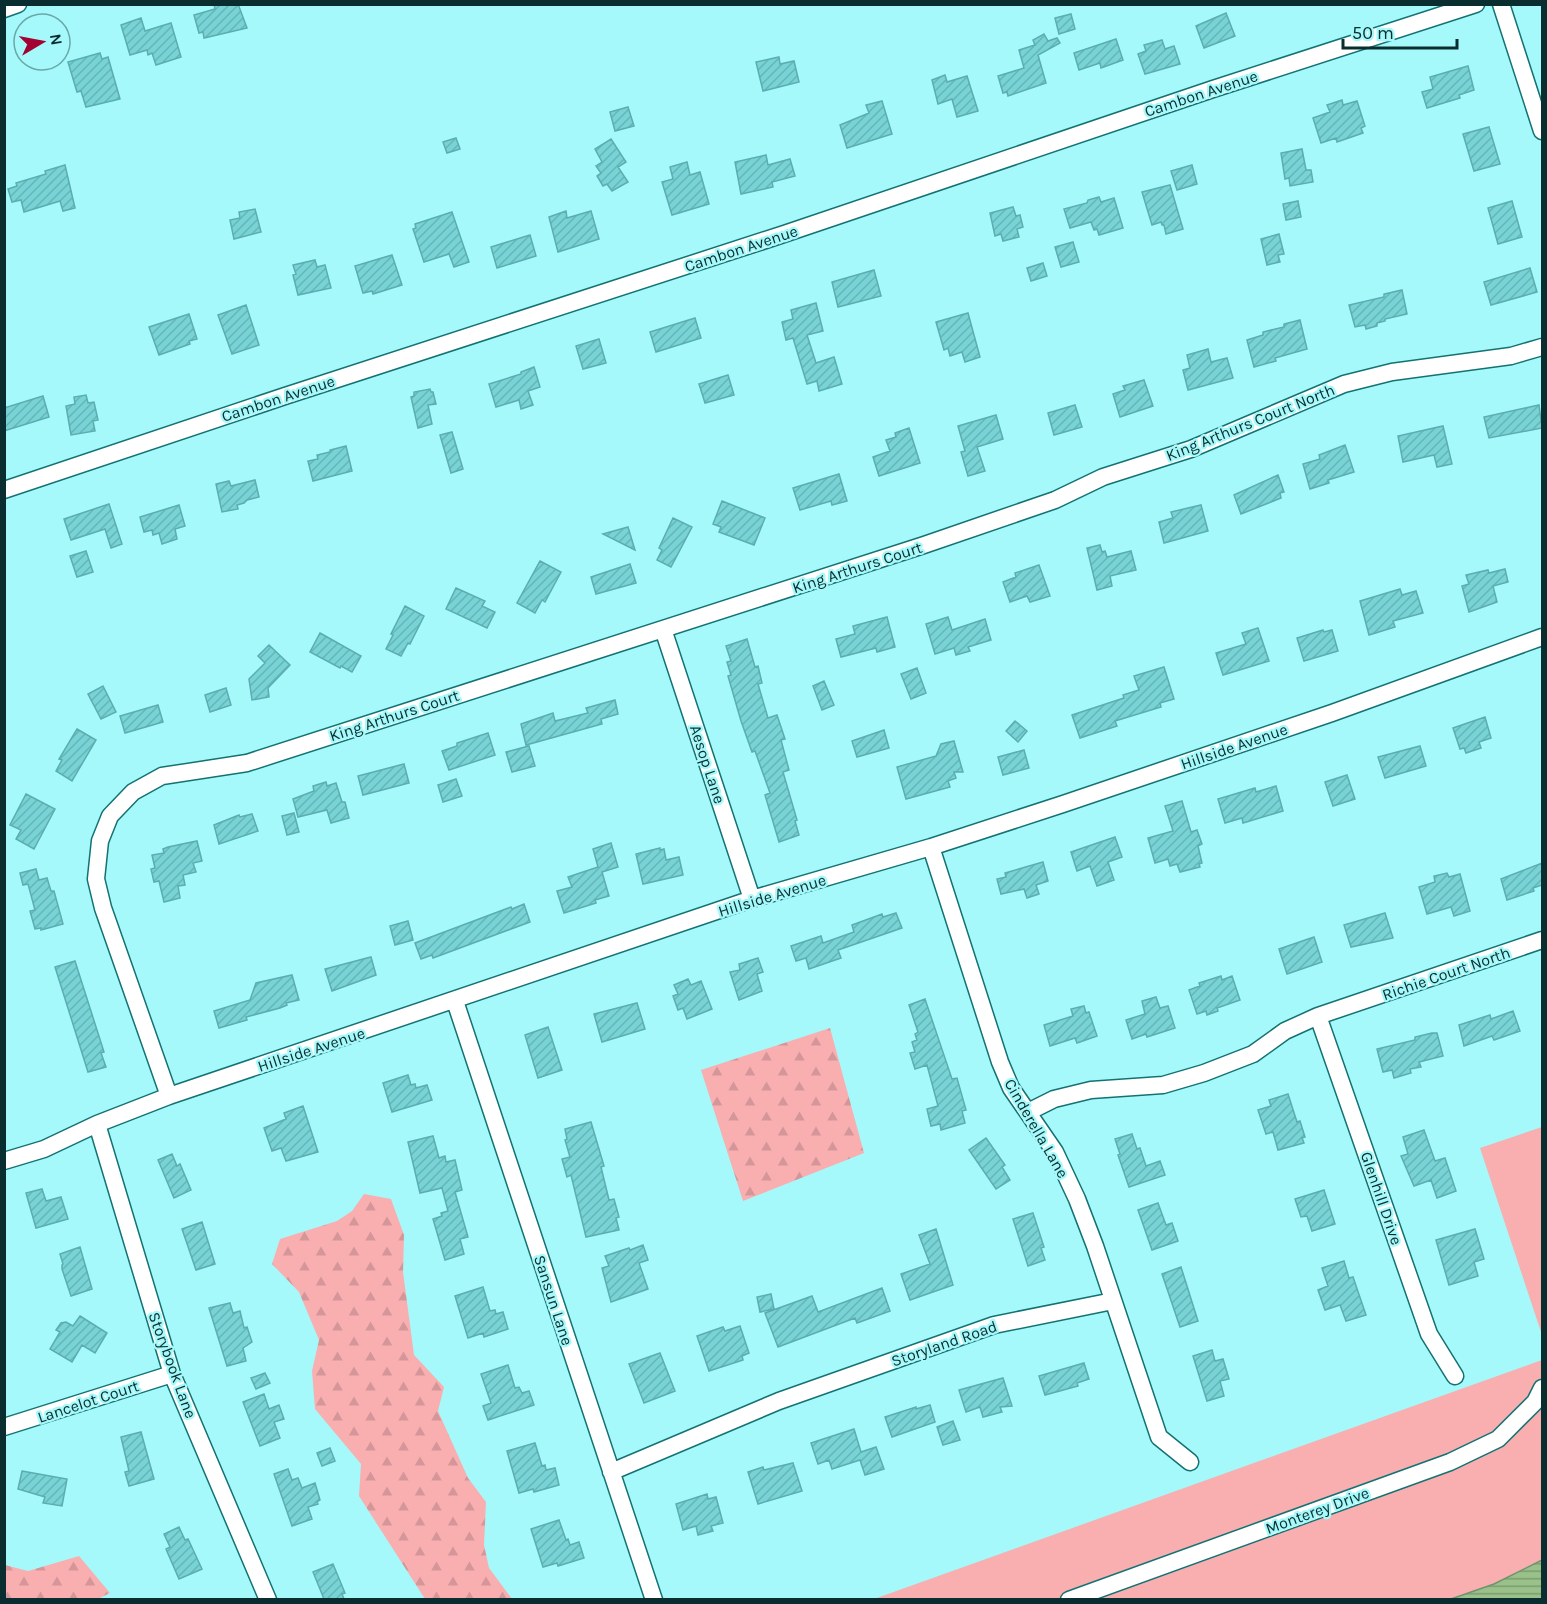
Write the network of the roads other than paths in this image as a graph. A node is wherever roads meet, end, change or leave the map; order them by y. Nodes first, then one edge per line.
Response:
1 (18, 4) edge
2 (1476, 4) edge
3 (1502, 4) edge
4 (4, 9) edge
5 (1542, 131) edge
6 (1542, 347) edge
7 (4, 490) edge
8 (966, 530) joint
9 (663, 629) junction
10 (1542, 637) edge
11 (931, 847) junction
12 (752, 899) junction
13 (1542, 940) edge
14 (455, 1001) junction
15 (1318, 1016) junction
16 (170, 1096) junction
17 (1028, 1112) junction
18 (97, 1124) junction
19 (4, 1161) edge
20 (1113, 1301) junction
21 (172, 1374) junction
22 (1455, 1376) dead end
23 (1542, 1388) edge
24 (4, 1427) edge
25 (1190, 1462) dead end
26 (611, 1472) junction
27 (268, 1599) edge
28 (654, 1599) edge
29 (1069, 1599) edge

1 - 4 street
2 - 7 street, Cambon Avenue
3 - 5 street
6 - 8 street, King Arthurs Court North
8 - 9 street, King Arthurs Court
9 - 12 street, Aesop Lane
9 - 16 street, King Arthurs Court
10 - 11 street, Hillside Avenue
11 - 12 street, Hillside Avenue
11 - 17 street, Cinderella Lane
12 - 14 street, Hillside Avenue
13 - 15 street, Richie Court North
14 - 16 street, Hillside Avenue
14 - 26 street, Sansun Lane
15 - 17 street
15 - 22 street, Glenhill Drive
16 - 18 street, Hillside Avenue
17 - 20 street, Cinderella Lane
18 - 19 street, Hillside Avenue
18 - 21 street, Storybook Lane
20 - 25 street, Cinderella Lane
20 - 26 street, Storyland Road
21 - 24 street, Lancelot Court
21 - 27 street, Storybook Lane
23 - 29 street, Monterey Drive
26 - 28 street, Sansun Lane

